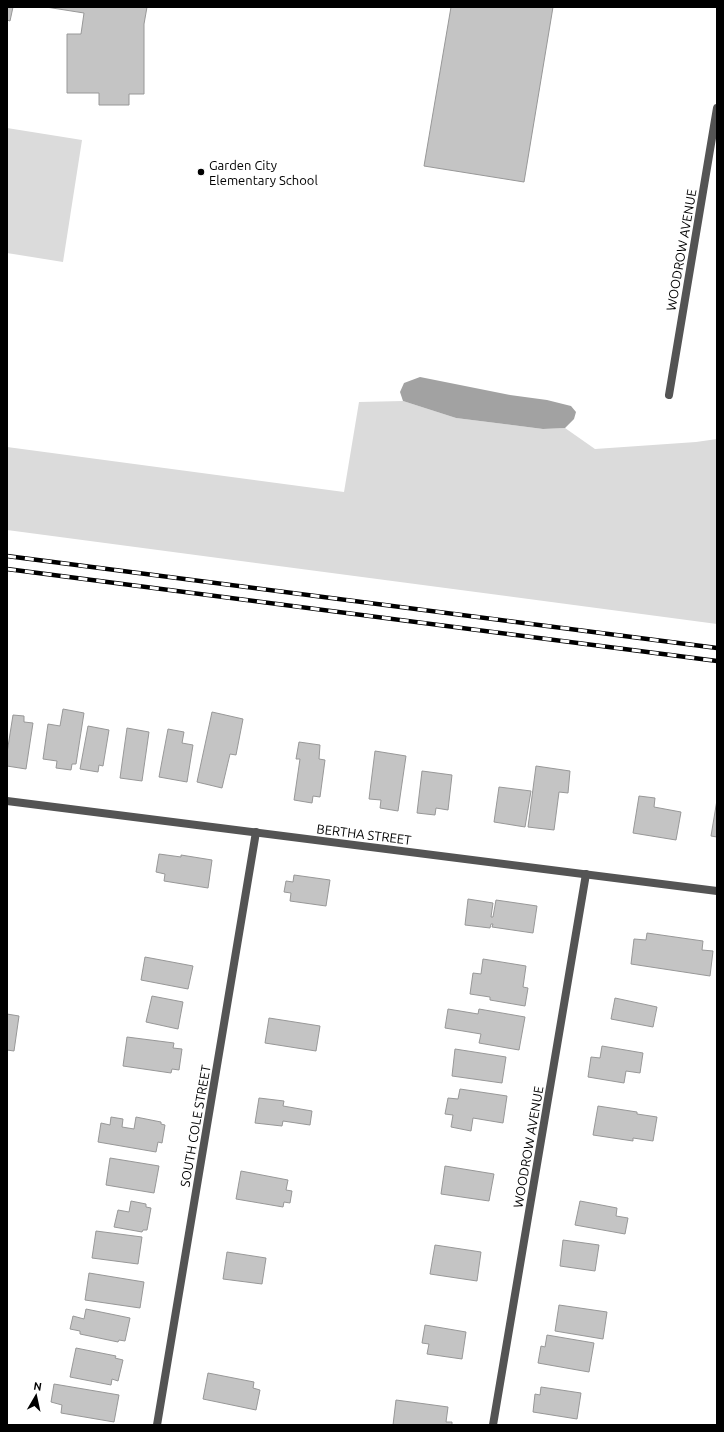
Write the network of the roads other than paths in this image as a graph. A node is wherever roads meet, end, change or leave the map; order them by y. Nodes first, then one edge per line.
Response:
1 (717, 108) edge
2 (669, 395) dead end
3 (7, 800) edge
4 (256, 832) junction
5 (586, 874) junction
6 (717, 891) edge
7 (157, 1425) edge
8 (494, 1425) edge

1 - 2 street, WOODROW AVENUE
3 - 4 street, BERTHA STREET
4 - 5 street, BERTHA STREET
4 - 7 street, SOUTH COLE STREET
5 - 6 street, BERTHA STREET
5 - 8 street, WOODROW AVENUE

